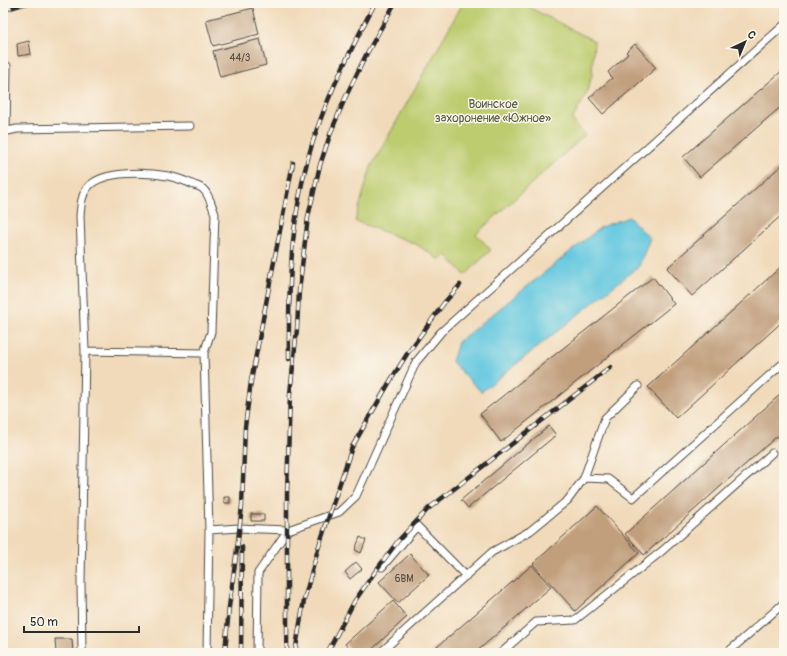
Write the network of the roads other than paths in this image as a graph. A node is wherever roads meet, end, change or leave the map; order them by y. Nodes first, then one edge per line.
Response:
1 (784, 25) edge
2 (8, 66) dead end
3 (190, 126) dead end
4 (4, 132) edge
5 (85, 352) junction
6 (204, 353) junction
7 (781, 365) dead end
8 (638, 386) dead end
9 (772, 453) dead end
10 (584, 478) junction
11 (209, 530) junction
12 (288, 530) junction
13 (382, 567) dead end
14 (466, 576) junction
15 (784, 603) edge
16 (82, 653) edge
17 (208, 653) edge
18 (257, 653) edge
19 (380, 653) edge
20 (501, 653) edge
21 (727, 653) edge

1 - 12 lane
2 - 4 lane
3 - 4 lane
5 - 6 lane
5 - 6 lane
5 - 16 lane
6 - 11 lane
7 - 10 lane
8 - 10 lane
9 - 20 lane
10 - 14 lane
11 - 12 lane
11 - 17 lane
12 - 18 lane
13 - 14 lane
14 - 19 lane
15 - 21 lane

